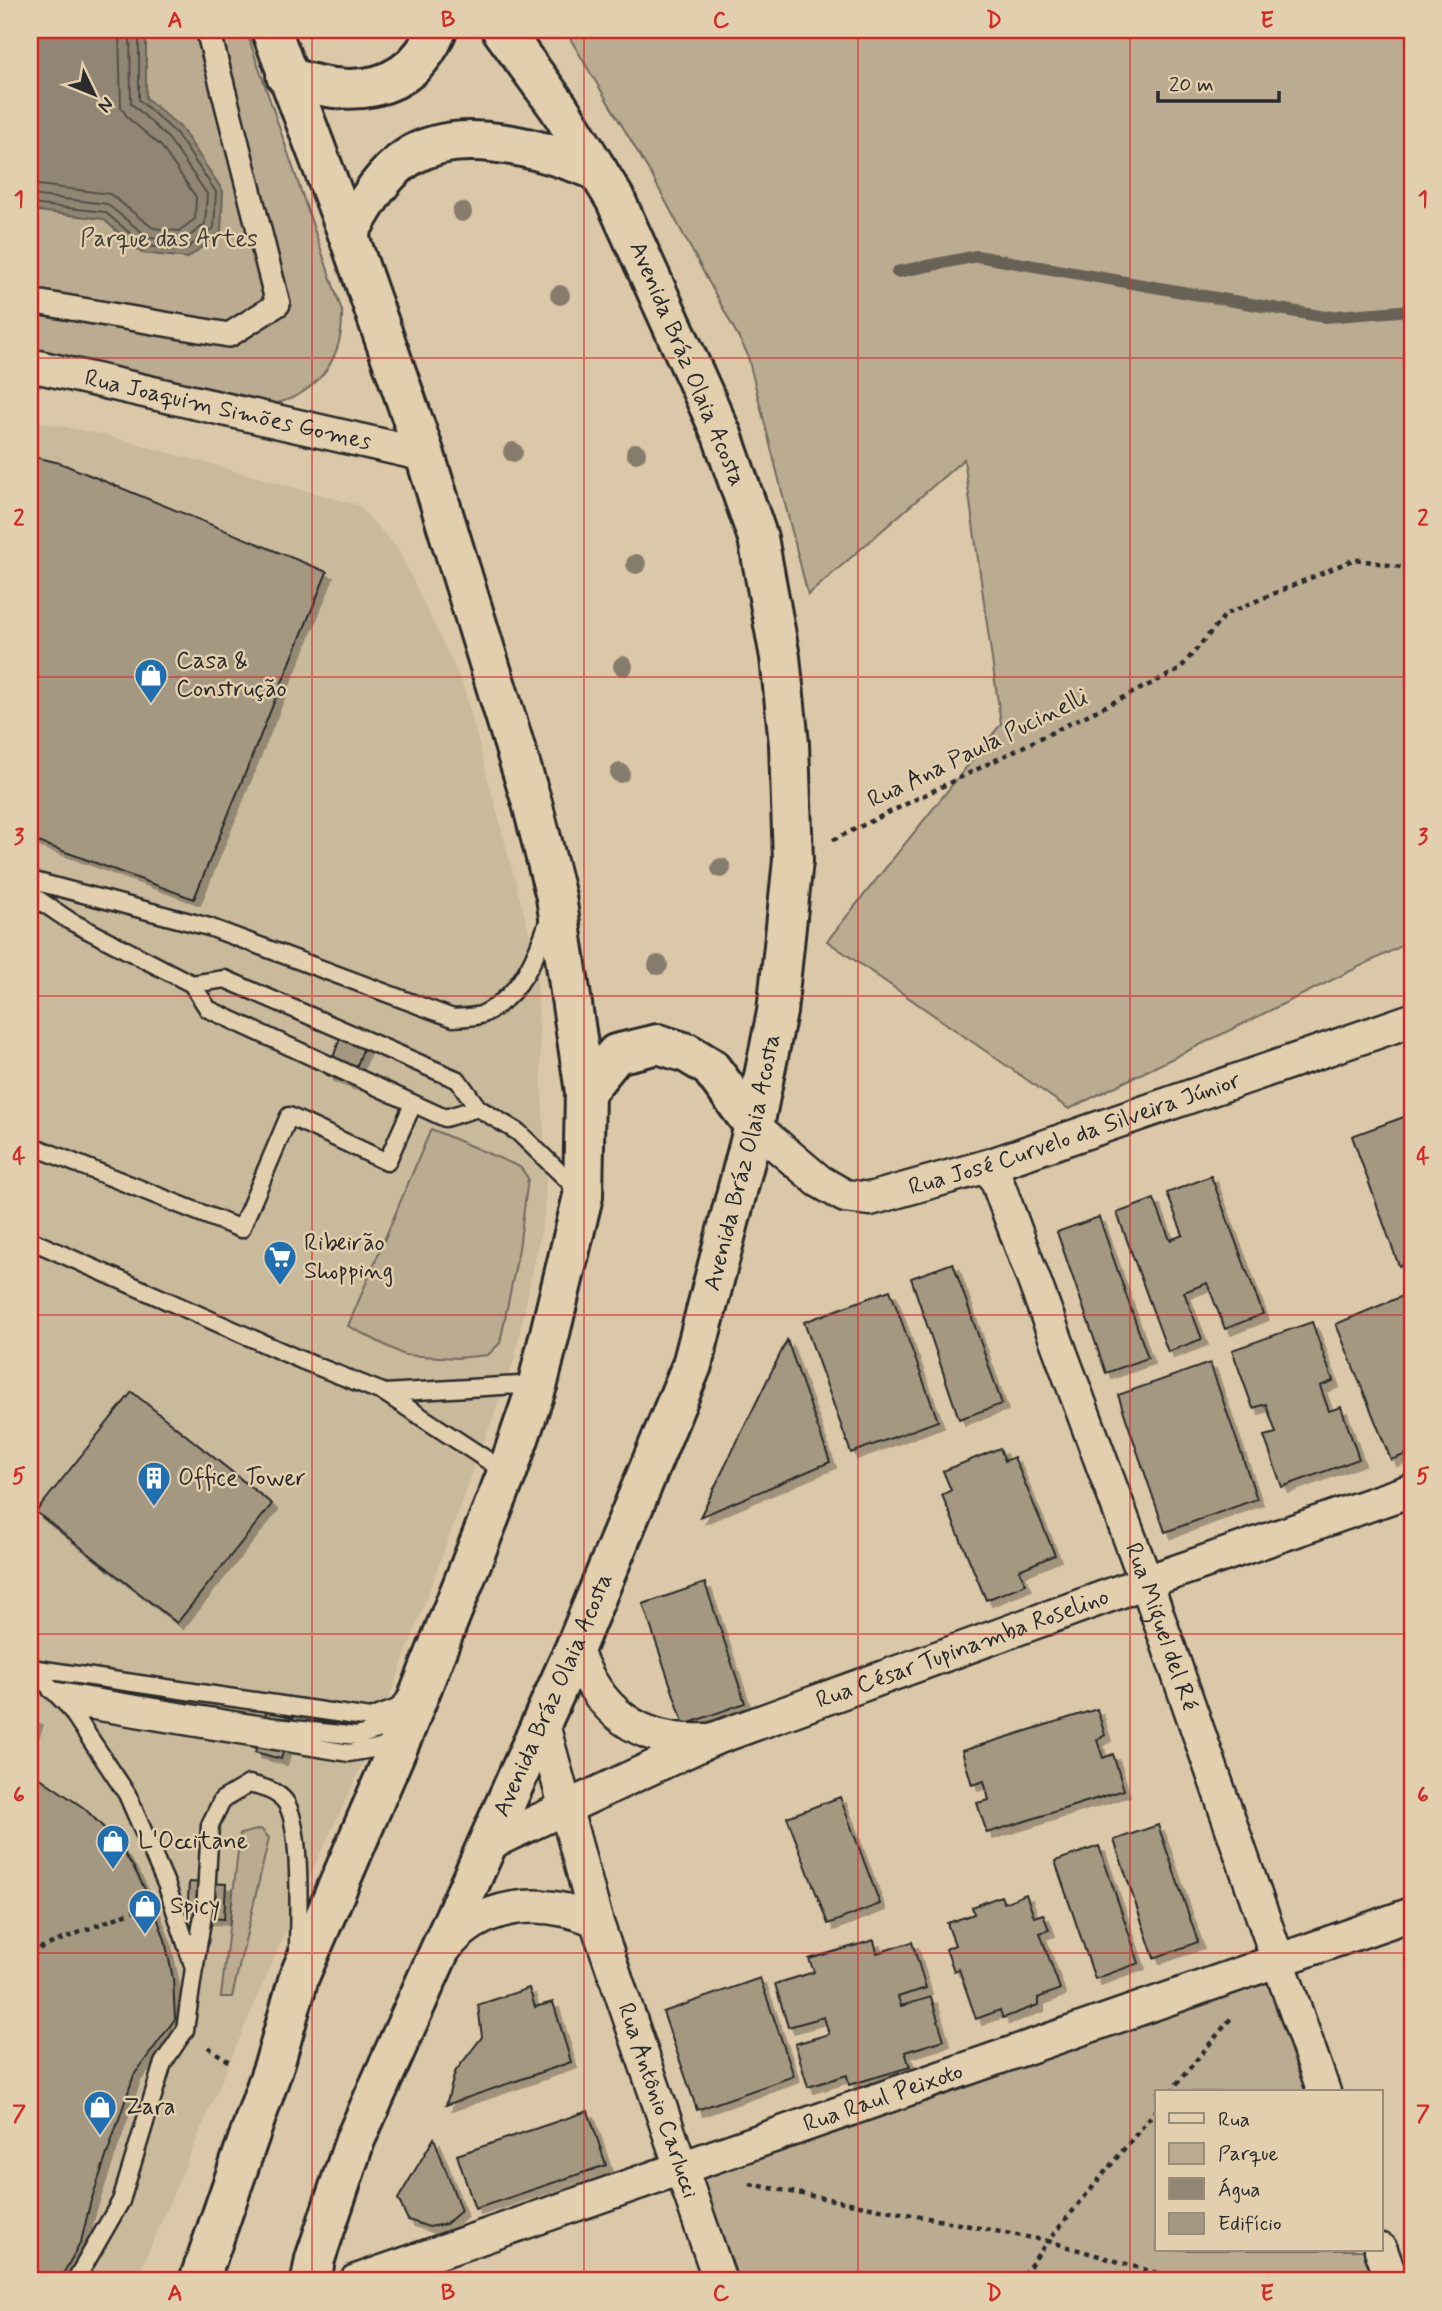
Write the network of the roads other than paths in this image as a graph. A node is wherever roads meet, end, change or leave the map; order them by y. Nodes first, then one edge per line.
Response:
1 (208, 30) edge
2 (271, 30) edge
3 (437, 30) edge
4 (502, 30) edge
5 (286, 76) junction
6 (598, 171) junction
7 (348, 234) junction
8 (30, 301) edge
9 (30, 365) edge
10 (425, 455) junction
11 (30, 880) edge
12 (30, 894) edge
13 (556, 897) junction
14 (192, 984) junction
15 (1412, 1020) edge
16 (585, 1092) junction
17 (413, 1104) junction
18 (478, 1108) junction
19 (754, 1126) junction
20 (30, 1144) edge
21 (991, 1165) junction
22 (583, 1196) junction
23 (30, 1240) edge
24 (538, 1384) junction
25 (386, 1393) junction
26 (507, 1473) junction
27 (1412, 1490) edge
28 (1146, 1582) junction
29 (575, 1648) junction
30 (30, 1668) edge
31 (48, 1690) junction
32 (415, 1705) junction
33 (69, 1707) junction
34 (542, 1721) junction
35 (711, 1740) junction
36 (565, 1808) junction
37 (486, 1845) junction
38 (1412, 1914) edge
39 (596, 1920) junction
40 (1278, 1961) junction
41 (433, 1965) junction
42 (194, 1968) junction
43 (299, 1977) junction
44 (1323, 2090) edge
45 (681, 2170) junction
46 (1382, 2252) edge
47 (75, 2281) edge
48 (199, 2281) edge
49 (311, 2281) edge
50 (356, 2281) edge
51 (720, 2281) edge
52 (1392, 2281) edge

1 - 8 street
2 - 5 street
3 - 5 street
4 - 6 street, Avenida Bráz Olaia Acosta
5 - 7 street
6 - 7 street
6 - 19 street, Avenida Bráz Olaia Acosta
7 - 10 street
9 - 10 street, Rua Joaquim Simões Gomes
10 - 13 street
11 - 13 lane
12 - 14 lane
13 - 16 street
14 - 17 lane
14 - 18 lane
15 - 21 street, Rua José Curvelo da Silveira Júnior
16 - 19 street
16 - 22 street
17 - 18 lane
17 - 20 lane
18 - 22 lane
19 - 21 street, Rua José Curvelo da Silveira Júnior
19 - 29 street, Avenida Bráz Olaia Acosta
21 - 28 street, Rua Miguel del Ré
22 - 24 street
23 - 25 lane
24 - 25 lane
24 - 26 street
25 - 26 lane
26 - 32 street
27 - 28 street, Rua César Tupinamba Roselino
28 - 35 street, Rua César Tupinamba Roselino
28 - 40 street, Rua Miguel del Ré
29 - 34 street, Avenida Bráz Olaia Acosta
29 - 35 street, Rua César Tupinamba Roselino
30 - 31 lane
30 - 32 lane
31 - 32 lane
31 - 33 lane
32 - 33 lane
32 - 43 street
33 - 42 lane
34 - 36 street, Rua Antônio Carlucci
34 - 37 street, Avenida Bráz Olaia Acosta
35 - 36 street, Rua César Tupinamba Roselino
36 - 37 street, Rua César Tupinamba Roselino
36 - 39 street, Rua Antônio Carlucci
37 - 41 street, Avenida Bráz Olaia Acosta
38 - 40 street, Rua Raul Peixoto
39 - 41 street
39 - 45 street, Rua Antônio Carlucci
40 - 44 street, Rua Miguel del Ré
40 - 45 street, Rua Raul Peixoto
41 - 49 street, Avenida Bráz Olaia Acosta
42 - 43 lane
42 - 47 lane
43 - 48 street
45 - 50 street, Rua Raul Peixoto
45 - 51 street, Rua Antônio Carlucci
46 - 52 street

